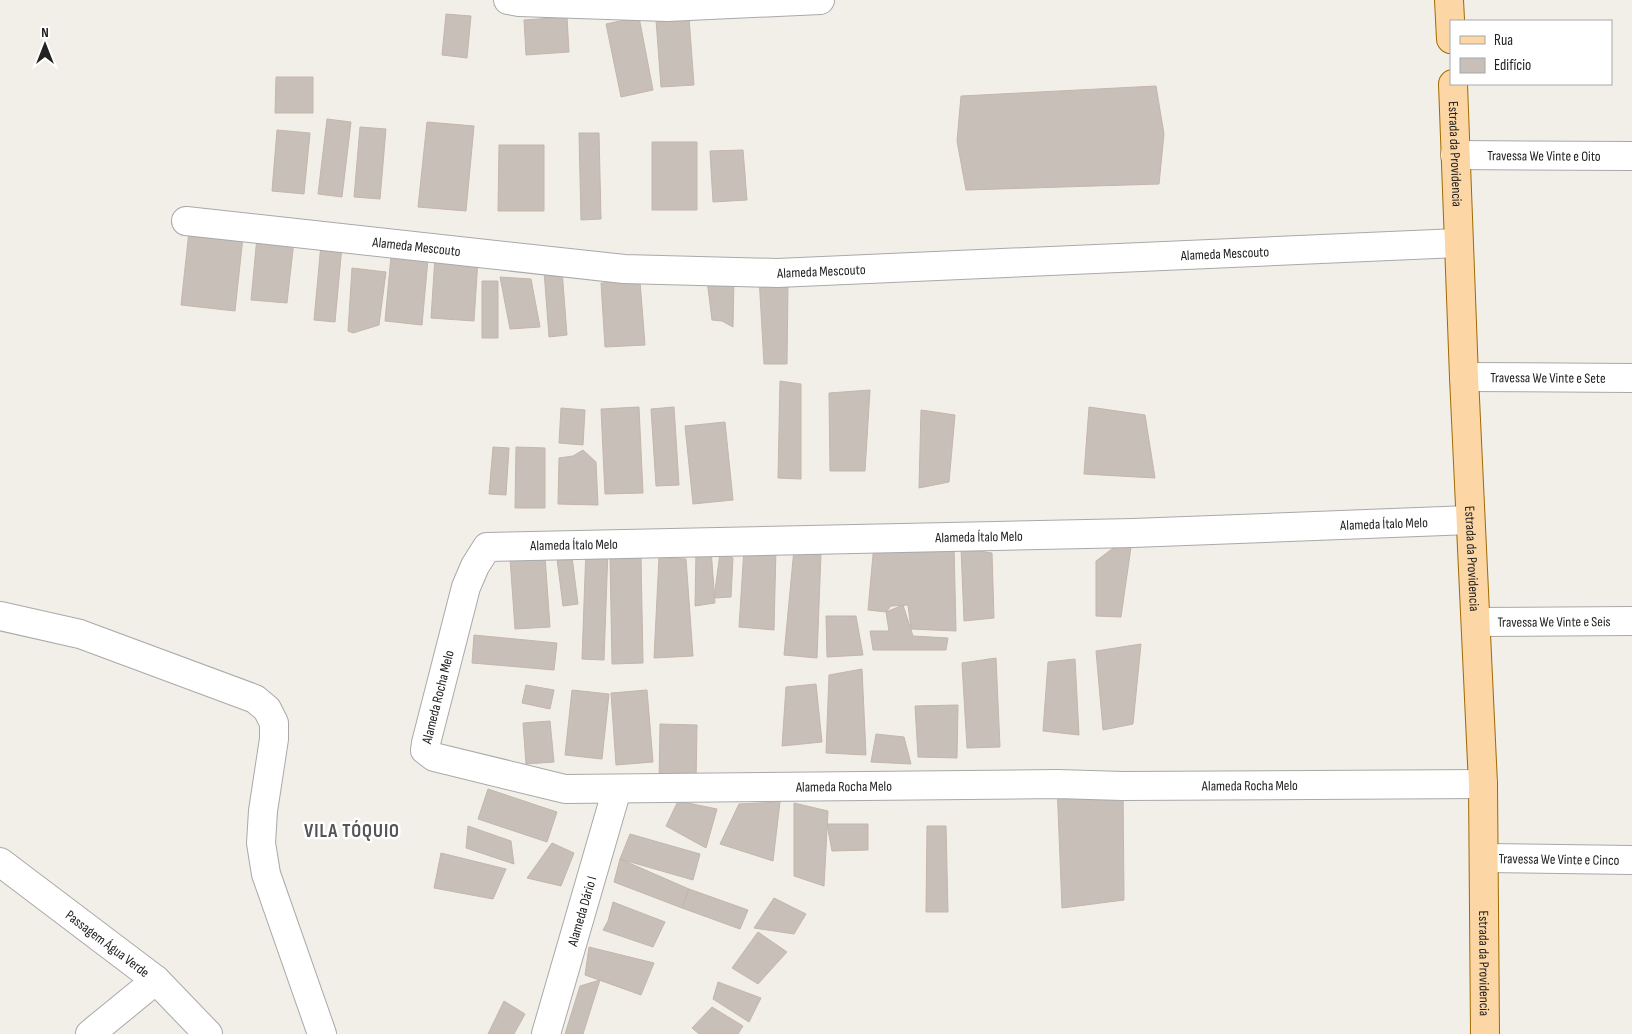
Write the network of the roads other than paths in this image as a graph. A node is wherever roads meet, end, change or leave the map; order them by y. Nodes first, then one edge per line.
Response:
1 (508, 0) edge
2 (820, 0) edge
3 (1449, 0) edge
4 (1450, 20) edge
5 (1452, 85) edge
6 (1455, 155) junction
7 (1632, 156) edge
8 (186, 221) dead end
9 (1458, 243) junction
10 (1464, 377) junction
11 (1632, 378) edge
12 (1470, 520) junction
13 (488, 547) joint
14 (0, 616) edge
15 (1632, 621) edge
16 (1476, 622) junction
17 (1483, 784) junction
18 (617, 789) junction
19 (1484, 858) junction
20 (1632, 860) edge
21 (0, 862) edge
22 (156, 980) junction
23 (90, 1034) edge
24 (208, 1034) edge
25 (322, 1034) edge
26 (546, 1034) edge
27 (1485, 1034) edge

1 - 2 street
3 - 4 main road
5 - 6 main road, Estrada da Providencia
6 - 7 street, Travessa We Vinte e Oito
6 - 9 main road, Estrada da Providencia
8 - 9 street, Alameda Mescouto
9 - 10 main road, Estrada da Providencia
10 - 11 street, Travessa We Vinte e Sete
10 - 12 main road, Estrada da Providencia
12 - 13 street, Alameda Ítalo Melo
12 - 16 main road, Estrada da Providencia
13 - 18 street, Alameda Rocha Melo
14 - 25 street
15 - 16 street, Travessa We Vinte e Seis
16 - 17 main road, Estrada da Providencia
17 - 18 street, Alameda Rocha Melo
17 - 19 main road, Estrada da Providencia
18 - 26 street, Alameda Dário I
19 - 20 street, Travessa We Vinte e Cinco
19 - 27 main road, Estrada da Providencia
21 - 22 street, Passagem Água Verde
22 - 23 street
22 - 24 street, Passagem Água Verde

